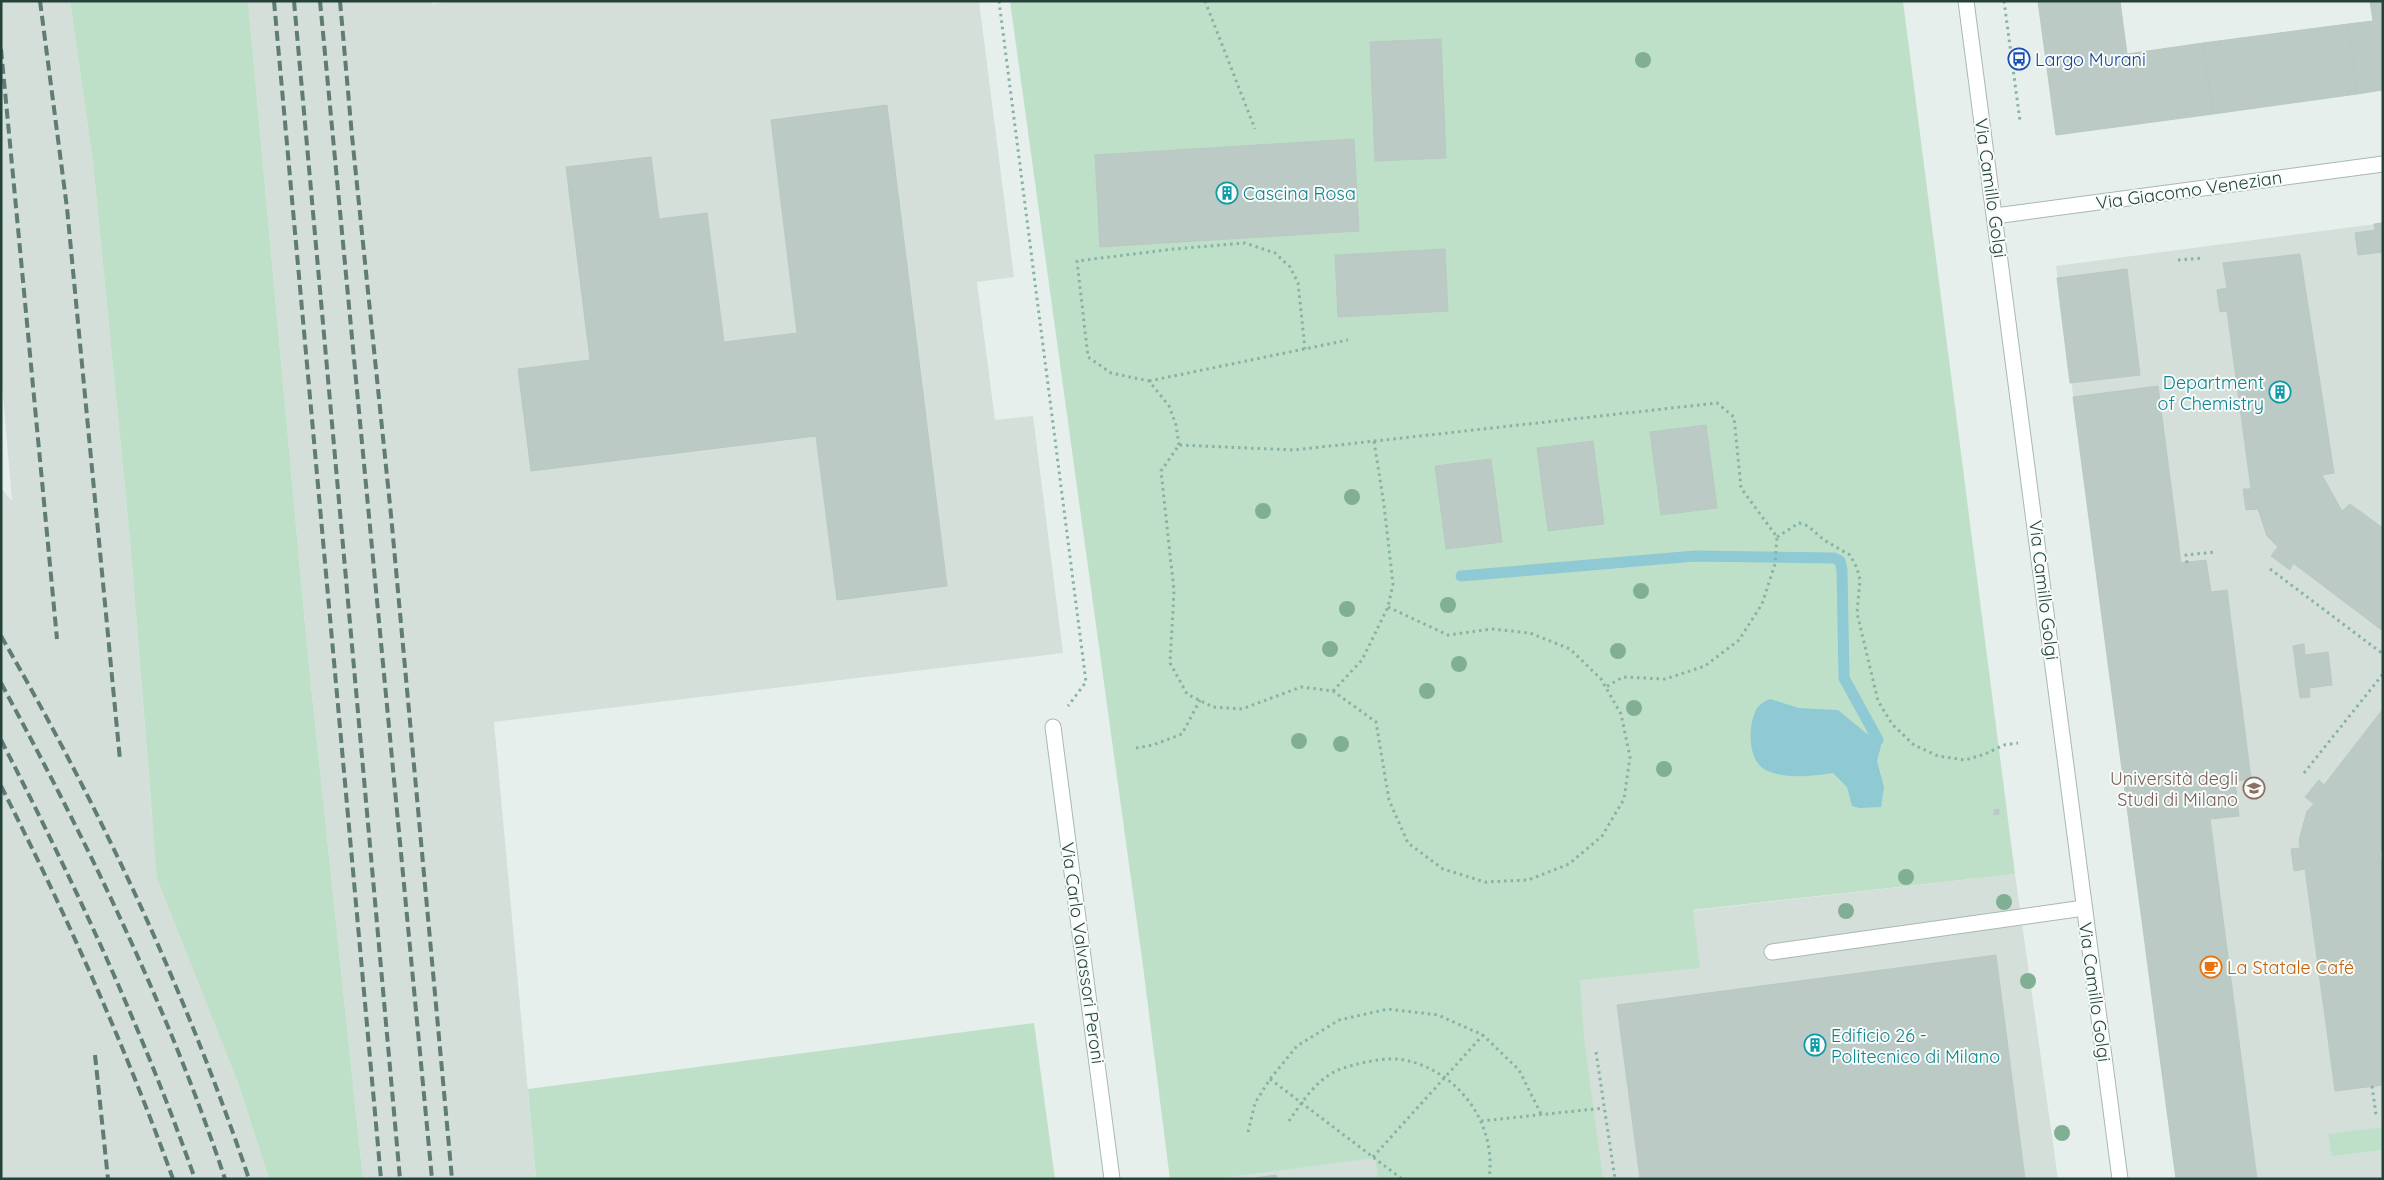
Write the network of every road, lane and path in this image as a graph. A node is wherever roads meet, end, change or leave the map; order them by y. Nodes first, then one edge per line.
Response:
1 (999, 1) edge
2 (1205, 1) edge
3 (1966, 1) edge
4 (2004, 1) edge
5 (2020, 121) dead end
6 (1255, 129) dead end
7 (2383, 164) edge
8 (1995, 216) junction
9 (2203, 258) dead end
10 (2178, 260) dead end
11 (1348, 340) dead end
12 (1304, 350) junction
13 (1149, 381) junction
14 (1374, 441) junction
15 (1180, 445) junction
16 (1776, 537) junction
17 (2215, 552) dead end
18 (2187, 563) dead end
19 (2270, 569) dead end
20 (1388, 607) junction
21 (2383, 654) edge
22 (2383, 674) edge
23 (1606, 687) junction
24 (1333, 691) junction
25 (1076, 695) dead end
26 (1200, 700) junction
27 (1053, 727) dead end
28 (2018, 743) dead end
29 (1136, 748) dead end
30 (2304, 773) dead end
31 (2084, 908) junction
32 (1772, 952) dead end
33 (1483, 1035) junction
34 (1596, 1052) dead end
35 (1445, 1077) junction
36 (1270, 1078) junction
37 (2372, 1086) dead end
38 (1301, 1102) junction
39 (1604, 1108) junction
40 (1541, 1114) junction
41 (2376, 1115) dead end
42 (1288, 1121) dead end
43 (1481, 1122) junction
44 (1248, 1132) dead end
45 (1373, 1157) junction
46 (1112, 1179) edge
47 (1402, 1179) edge
48 (1490, 1179) edge
49 (1614, 1179) edge
50 (2120, 1179) edge

1 - 25 path
2 - 6 path
3 - 8 street, Via Camillo Golgi
4 - 5 path
7 - 8 street, Via Giacomo Venezian
8 - 31 street, Via Camillo Golgi
9 - 10 path
11 - 12 path
12 - 13 path
12 - 13 path
13 - 15 path
14 - 15 path
14 - 16 path
14 - 20 path
15 - 26 path
16 - 23 path
16 - 28 path
17 - 18 path
19 - 21 path
20 - 23 path
20 - 24 path
22 - 30 path
23 - 24 path
24 - 26 path
26 - 29 path
27 - 46 street, Via Carlo Valvassori Peroni
31 - 32 street
31 - 50 street, Via Camillo Golgi
33 - 35 path
33 - 36 path
33 - 40 path
34 - 39 path
35 - 38 path
35 - 43 path
35 - 45 path
36 - 38 path
36 - 44 path
37 - 41 path
38 - 42 path
38 - 45 path
39 - 40 path
39 - 49 path
40 - 43 path
43 - 48 path
45 - 47 path

